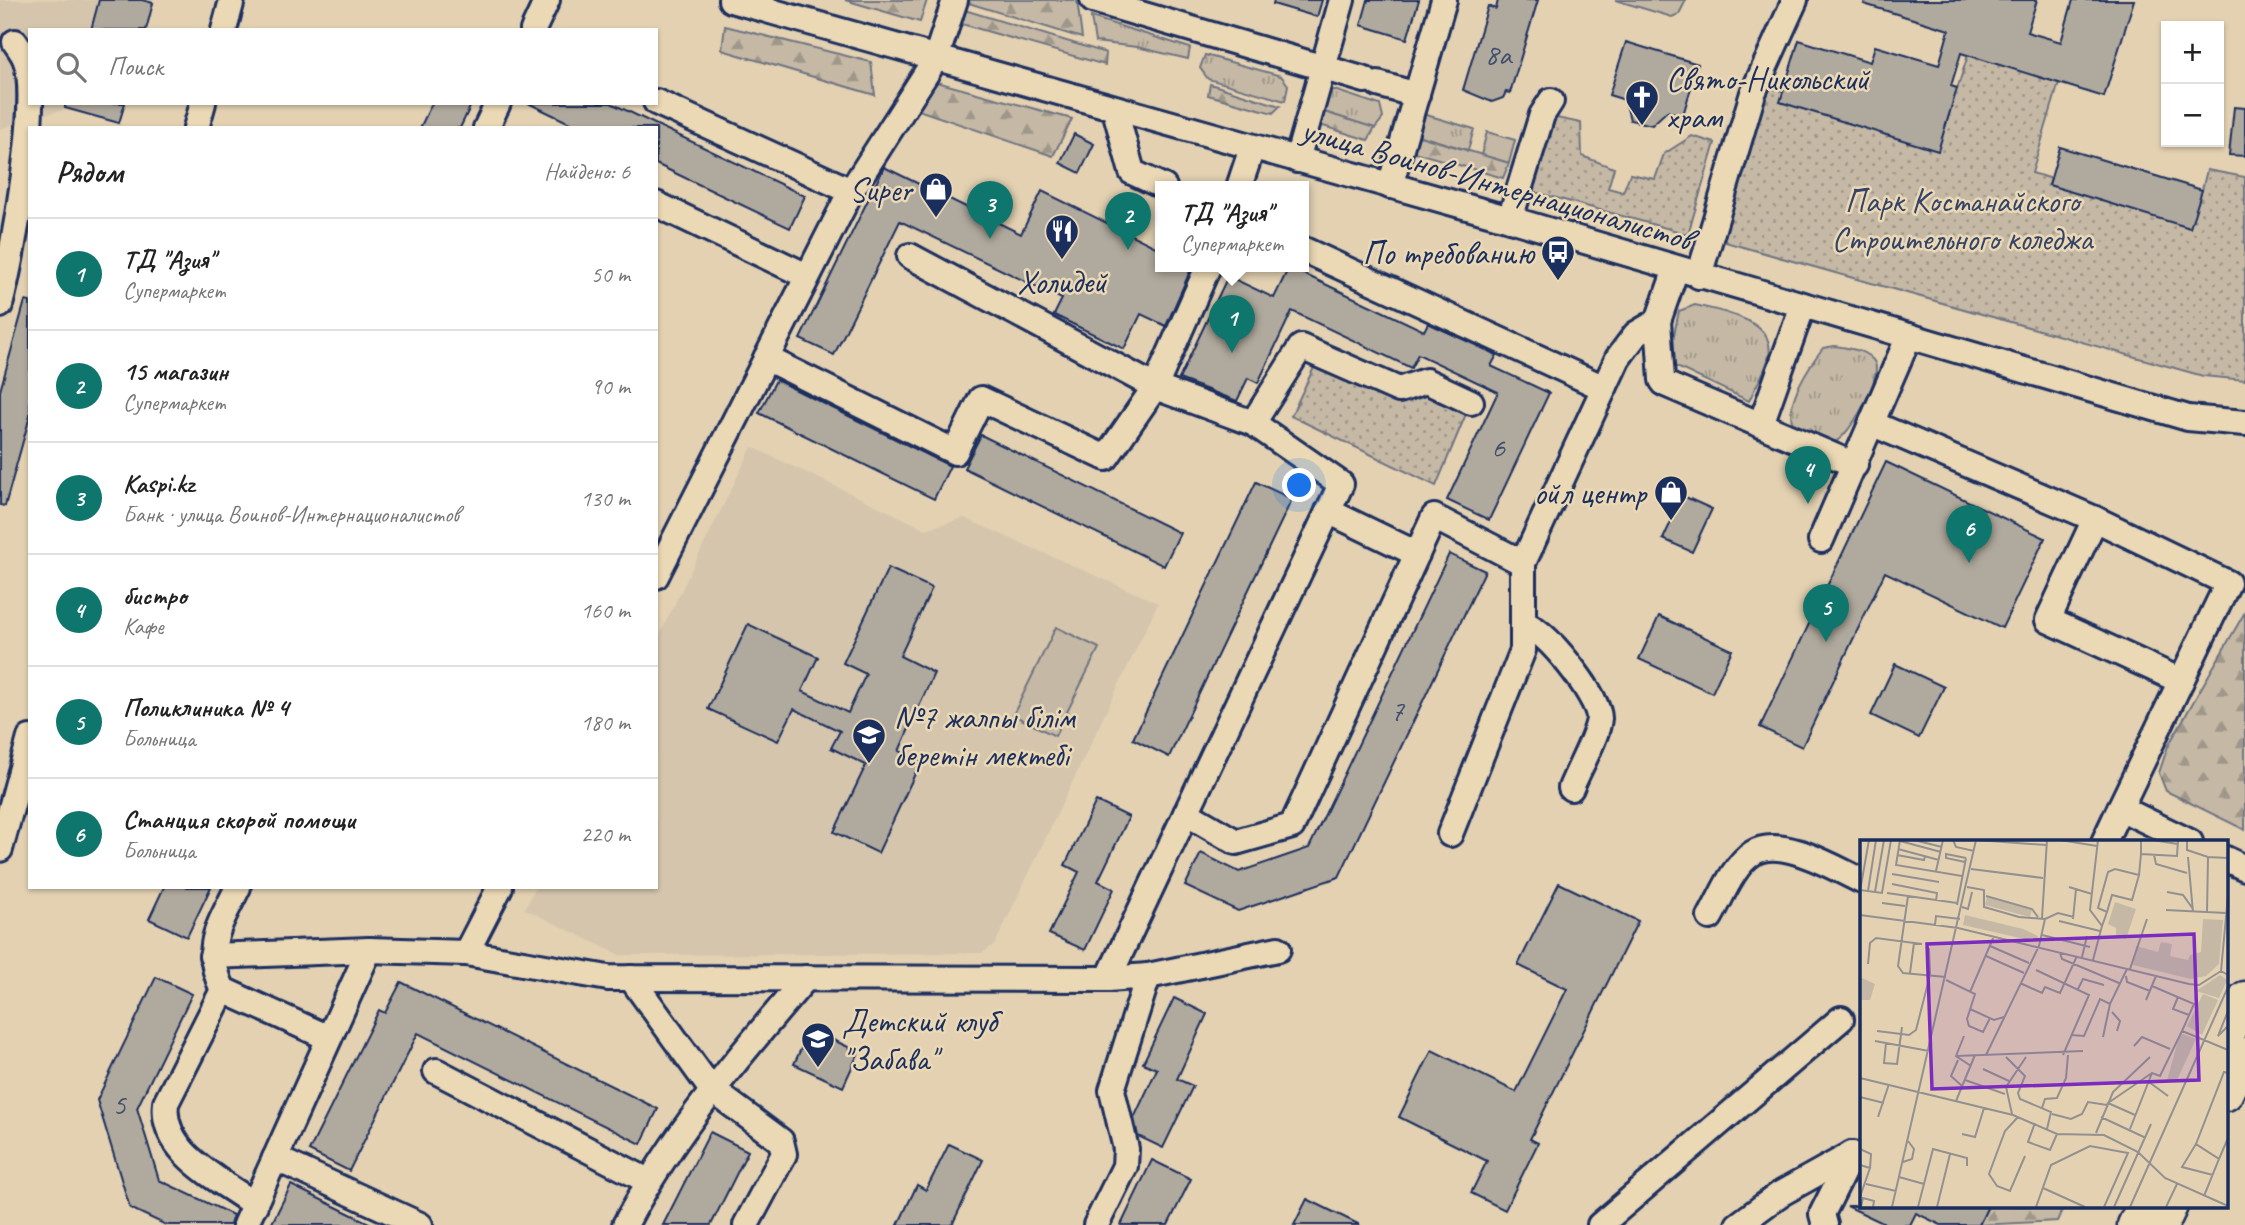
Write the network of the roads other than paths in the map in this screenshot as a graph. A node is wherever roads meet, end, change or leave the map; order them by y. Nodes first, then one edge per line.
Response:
1 (232, 0) edge
2 (547, 0) edge
3 (731, 0) edge
4 (955, 0) edge
5 (1093, 0) edge
6 (1342, 0) edge
7 (1444, 0) edge
8 (1795, 0) edge
9 (225, 28) edge
10 (534, 28) edge
11 (15, 42) dead end
12 (936, 58) junction
13 (1322, 68) junction
14 (28, 70) edge
15 (1416, 95) junction
16 (1551, 101) dead end
17 (658, 103) edge
18 (29, 105) edge
19 (202, 105) edge
20 (1115, 110) junction
21 (28, 126) edge
22 (197, 126) edge
23 (28, 128) edge
24 (1252, 148) junction
25 (1297, 160) junction
26 (1241, 181) edge
27 (1155, 183) edge
28 (1390, 186) junction
29 (852, 191) junction
30 (658, 205) edge
31 (1510, 219) junction
32 (1309, 252) edge
33 (910, 256) dead end
34 (14, 262) edge
35 (1206, 272) edge
36 (1688, 272) junction
37 (807, 276) junction
38 (0, 304) edge
39 (1803, 305) junction
40 (1658, 321) junction
41 (1909, 336) junction
42 (766, 358) junction
43 (1155, 387) junction
44 (1604, 387) junction
45 (1471, 402) dead end
46 (2245, 423) edge
47 (1253, 424) junction
48 (1761, 424) junction
49 (1873, 424) junction
50 (1855, 465) junction
51 (1328, 511) junction
52 (2095, 519) junction
53 (1821, 540) dead end
54 (1417, 554) junction
55 (1523, 562) junction
56 (658, 572) edge
57 (1524, 624) junction
58 (2181, 681) junction
59 (28, 745) edge
60 (1571, 788) dead end
61 (2120, 808) junction
62 (1186, 813) junction
63 (1450, 834) dead end
64 (2105, 840) edge
65 (2186, 840) edge
66 (0, 849) edge
67 (2228, 860) edge
68 (2245, 868) edge
69 (1860, 880) edge
70 (237, 889) edge
71 (499, 889) edge
72 (1710, 917) dead end
73 (1278, 949) dead end
74 (369, 950) junction
75 (466, 953) junction
76 (212, 956) junction
77 (1148, 976) junction
78 (631, 978) junction
79 (806, 978) junction
80 (1108, 979) junction
81 (223, 990) junction
82 (2245, 998) edge
83 (1841, 1019) dead end
84 (2228, 1033) edge
85 (329, 1038) junction
86 (2245, 1054) edge
87 (436, 1071) dead end
88 (711, 1088) junction
89 (2228, 1090) edge
90 (1857, 1156) edge
91 (275, 1158) junction
92 (648, 1181) junction
93 (2142, 1208) edge
94 (2170, 1208) edge
95 (250, 1215) edge
96 (420, 1225) edge
97 (625, 1225) edge
98 (746, 1225) edge
99 (1096, 1225) edge
100 (1600, 1225) edge
101 (1738, 1225) edge
102 (1825, 1225) edge
103 (2134, 1225) edge
104 (2162, 1225) edge

1 - 9 street
2 - 10 street
3 - 12 street, улица Воинов-Интернационалистов
4 - 12 street
5 - 13 street
6 - 13 street
7 - 15 street
8 - 36 street
11 - 14 street
12 - 20 street, улица Воинов-Интернационалистов
12 - 29 street
13 - 15 street
13 - 25 street
15 - 28 street
16 - 31 street
17 - 29 street
18 - 21 street
19 - 22 street
20 - 24 street, улица Воинов-Интернационалистов
20 - 27 street
23 - 34 street
24 - 25 street, улица Воинов-Интернационалистов
24 - 26 street
25 - 28 street, улица Воинов-Интернационалистов
28 - 31 street, улица Воинов-Интернационалистов
29 - 37 street
30 - 37 street
31 - 36 street, улица Воинов-Интернационалистов
32 - 44 street
33 - 43 street
34 - 38 street
35 - 43 street
36 - 39 street, улица Воинов-Интернационалистов
36 - 40 street
37 - 42 street
39 - 41 street, улица Воинов-Интернационалистов
39 - 48 street
40 - 44 street
40 - 48 street
41 - 46 street, улица Воинов-Интернационалистов
41 - 49 street
42 - 43 street
42 - 56 street
43 - 47 street
44 - 55 street
45 - 47 street
47 - 51 street
48 - 50 street
49 - 50 street
49 - 52 street
50 - 53 street
51 - 54 street
51 - 62 street
52 - 58 street
52 - 58 street
54 - 55 street
54 - 62 street
55 - 57 street
57 - 60 street
57 - 63 street
58 - 61 street
59 - 66 street
61 - 64 street
61 - 65 street
62 - 80 street
67 - 68 street
69 - 72 street
70 - 76 street
71 - 75 street
73 - 77 street
74 - 75 street
74 - 76 street
74 - 85 street
75 - 78 street
76 - 81 street
77 - 80 street
77 - 99 street
78 - 79 street
78 - 88 street
79 - 80 street
79 - 88 street
81 - 85 street
81 - 95 street
82 - 84 main road
83 - 100 street
85 - 91 street
86 - 89 main road
87 - 92 street
88 - 92 street
88 - 98 street
90 - 101 street
90 - 102 street
91 - 95 street
91 - 96 street
92 - 97 street
93 - 103 main road
94 - 104 main road

